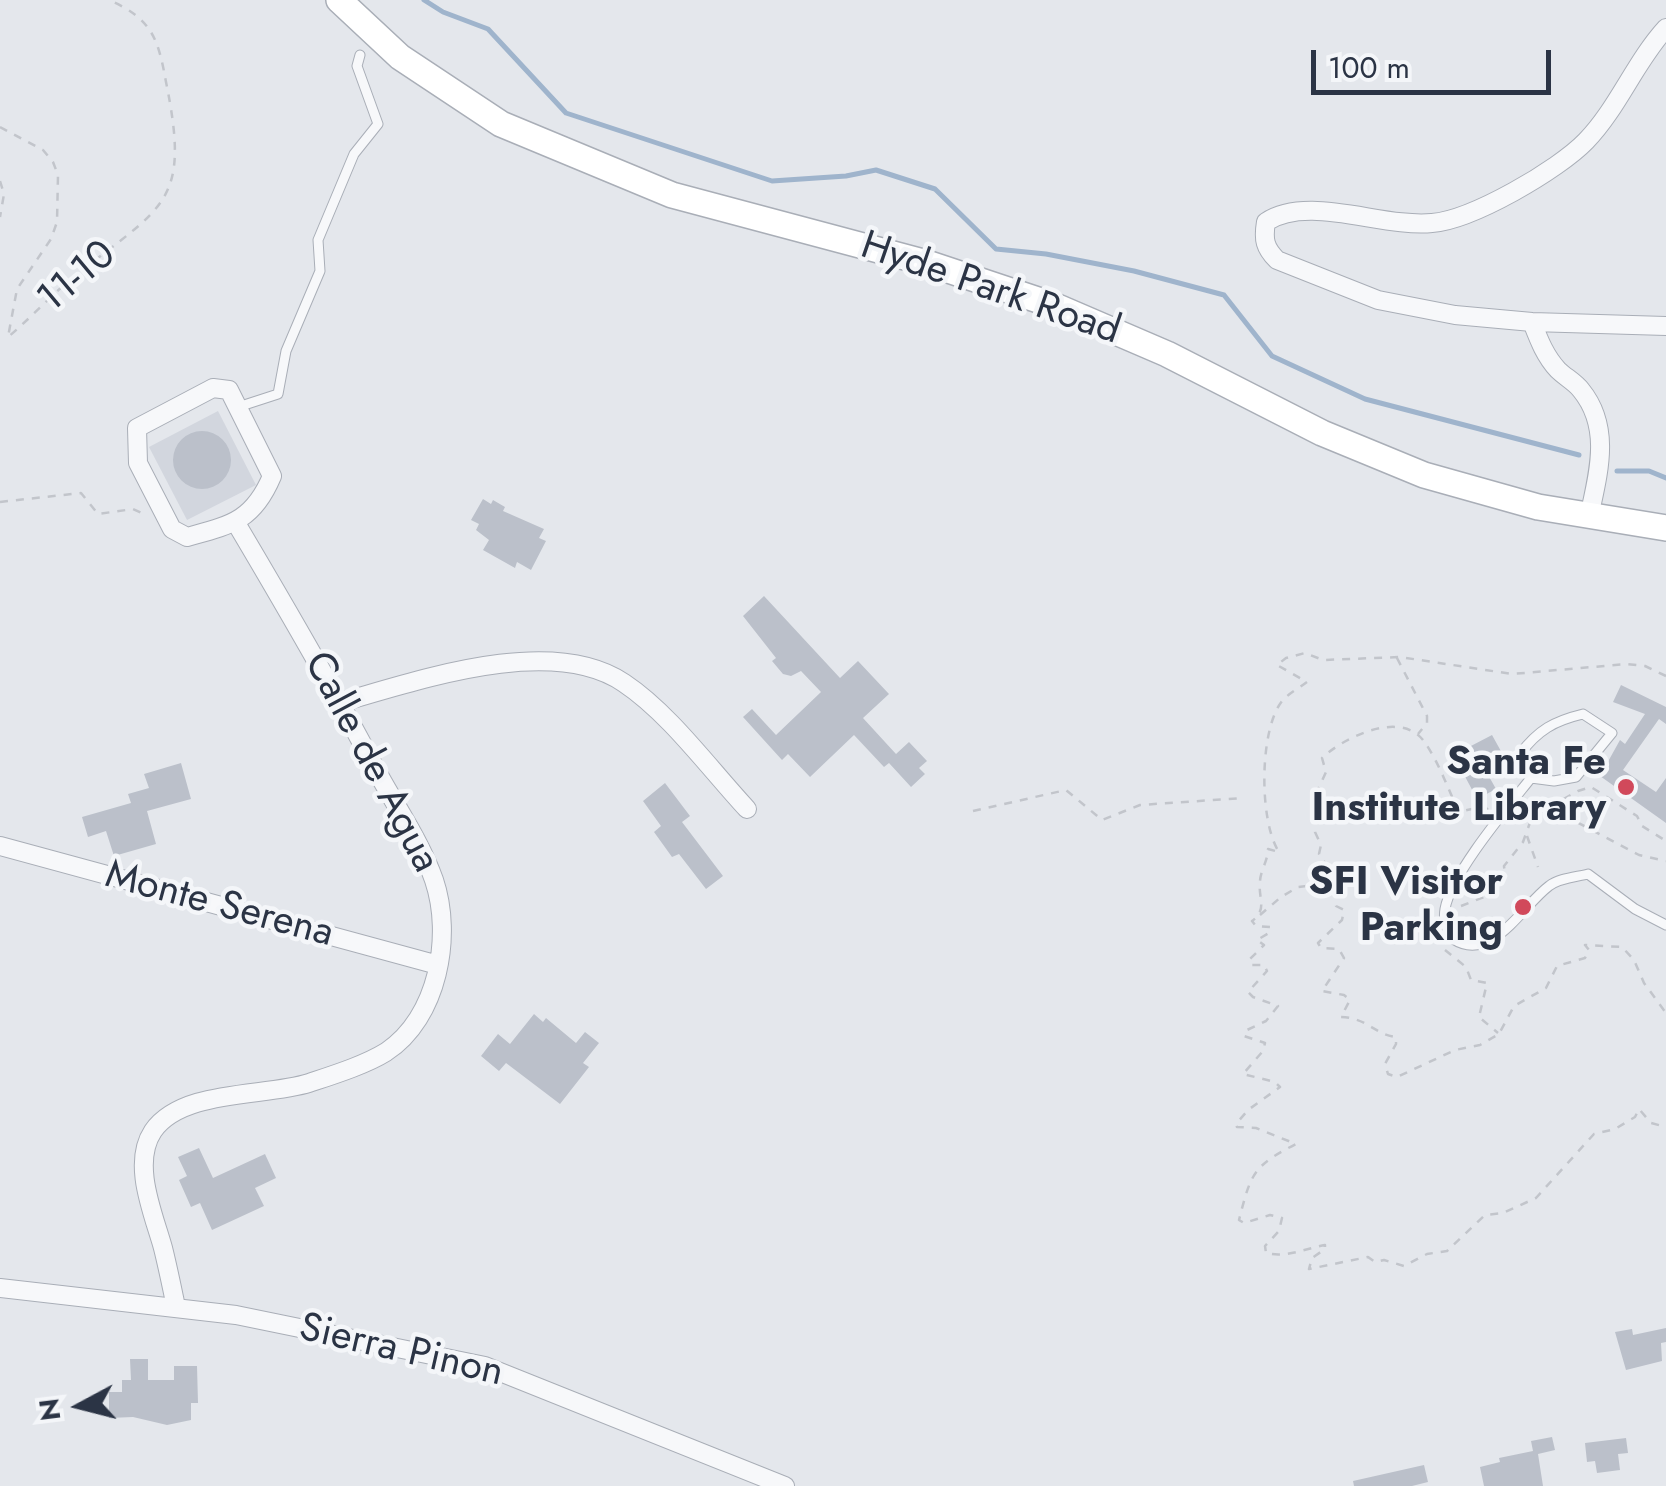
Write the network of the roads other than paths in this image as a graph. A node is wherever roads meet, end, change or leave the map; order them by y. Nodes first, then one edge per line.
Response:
1 (339, 0) edge
2 (1666, 28) edge
3 (360, 55) dead end
4 (1532, 322) junction
5 (1666, 326) edge
6 (238, 407) junction
7 (1589, 517) junction
8 (236, 523) junction
9 (1666, 528) edge
10 (342, 702) junction
11 (1531, 778) junction
12 (747, 809) dead end
13 (0, 846) edge
14 (1666, 925) edge
15 (438, 965) junction
16 (0, 1288) edge
17 (176, 1307) junction
18 (784, 1486) edge

1 - 7 main road, Hyde Park Road
2 - 4 street
3 - 6 lane
4 - 5 street
4 - 7 street
6 - 8 street
6 - 8 street
7 - 9 main road, Hyde Park Road
8 - 10 street, Calle de Agua
10 - 12 street
10 - 15 street, Calle de Agua
11 - 11 lane
11 - 14 lane
13 - 15 street, Monte Serena
15 - 17 street, Calle de Agua
16 - 17 street, Sierra Pinon
17 - 18 street, Sierra Pinon

